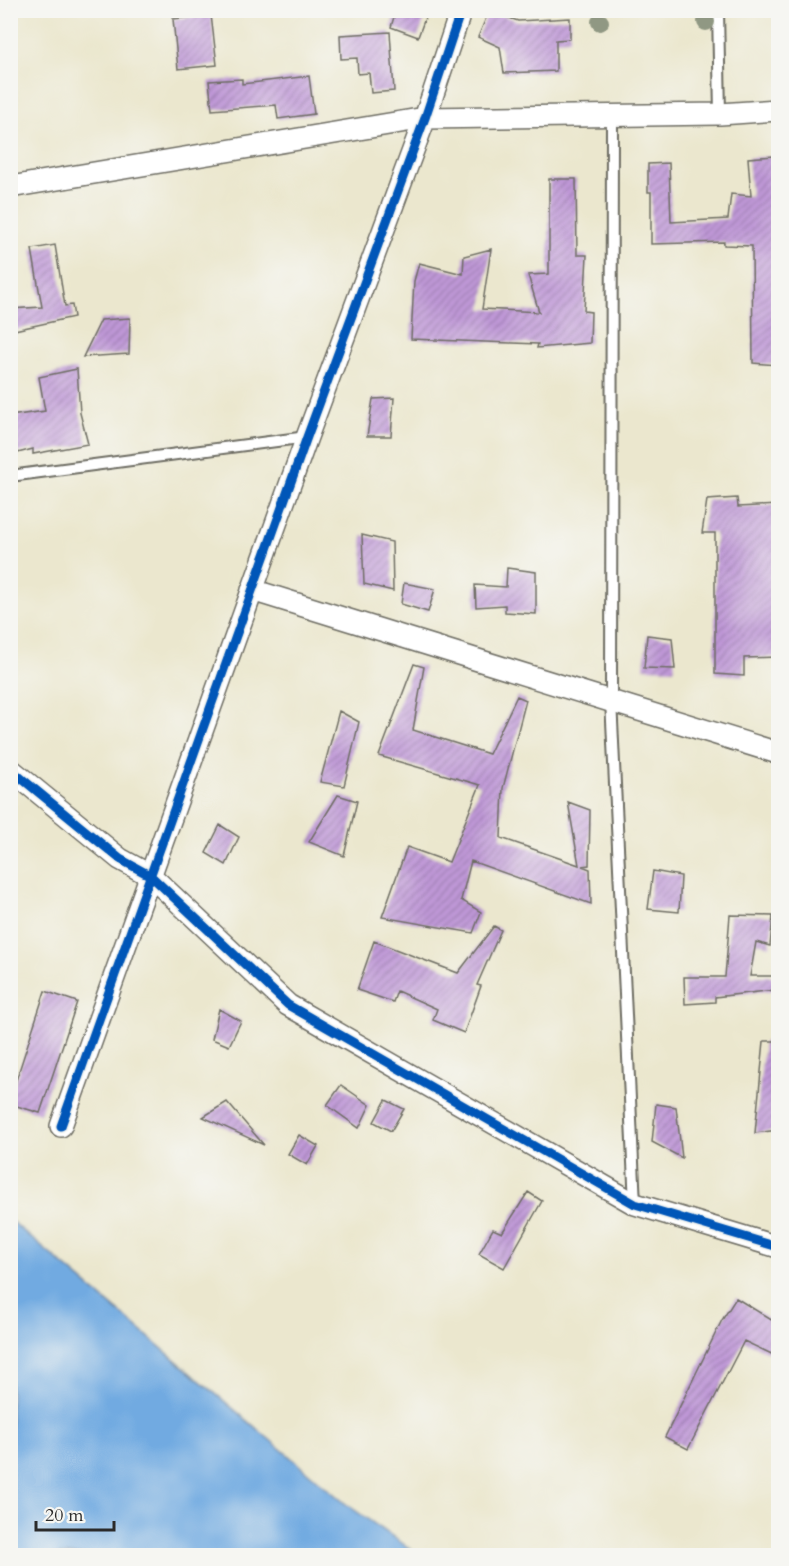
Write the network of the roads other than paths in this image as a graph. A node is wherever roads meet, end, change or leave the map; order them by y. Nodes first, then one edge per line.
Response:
1 (461, 10) edge
2 (718, 10) edge
3 (778, 110) edge
4 (720, 114) junction
5 (612, 116) junction
6 (425, 118) junction
7 (10, 187) edge
8 (307, 437) junction
9 (10, 476) edge
10 (252, 590) junction
11 (611, 700) junction
12 (778, 753) edge
13 (10, 769) edge
14 (150, 876) junction
15 (61, 1126) dead end
16 (635, 1204) junction
17 (778, 1247) edge

1 - 6 street
2 - 4 lane
3 - 4 street
4 - 5 street
5 - 6 street
5 - 11 lane
6 - 7 street
6 - 8 street
8 - 9 lane
8 - 10 street
10 - 11 street
10 - 14 street
11 - 12 street
11 - 16 lane
13 - 14 street
14 - 15 street
14 - 16 street
16 - 17 street

